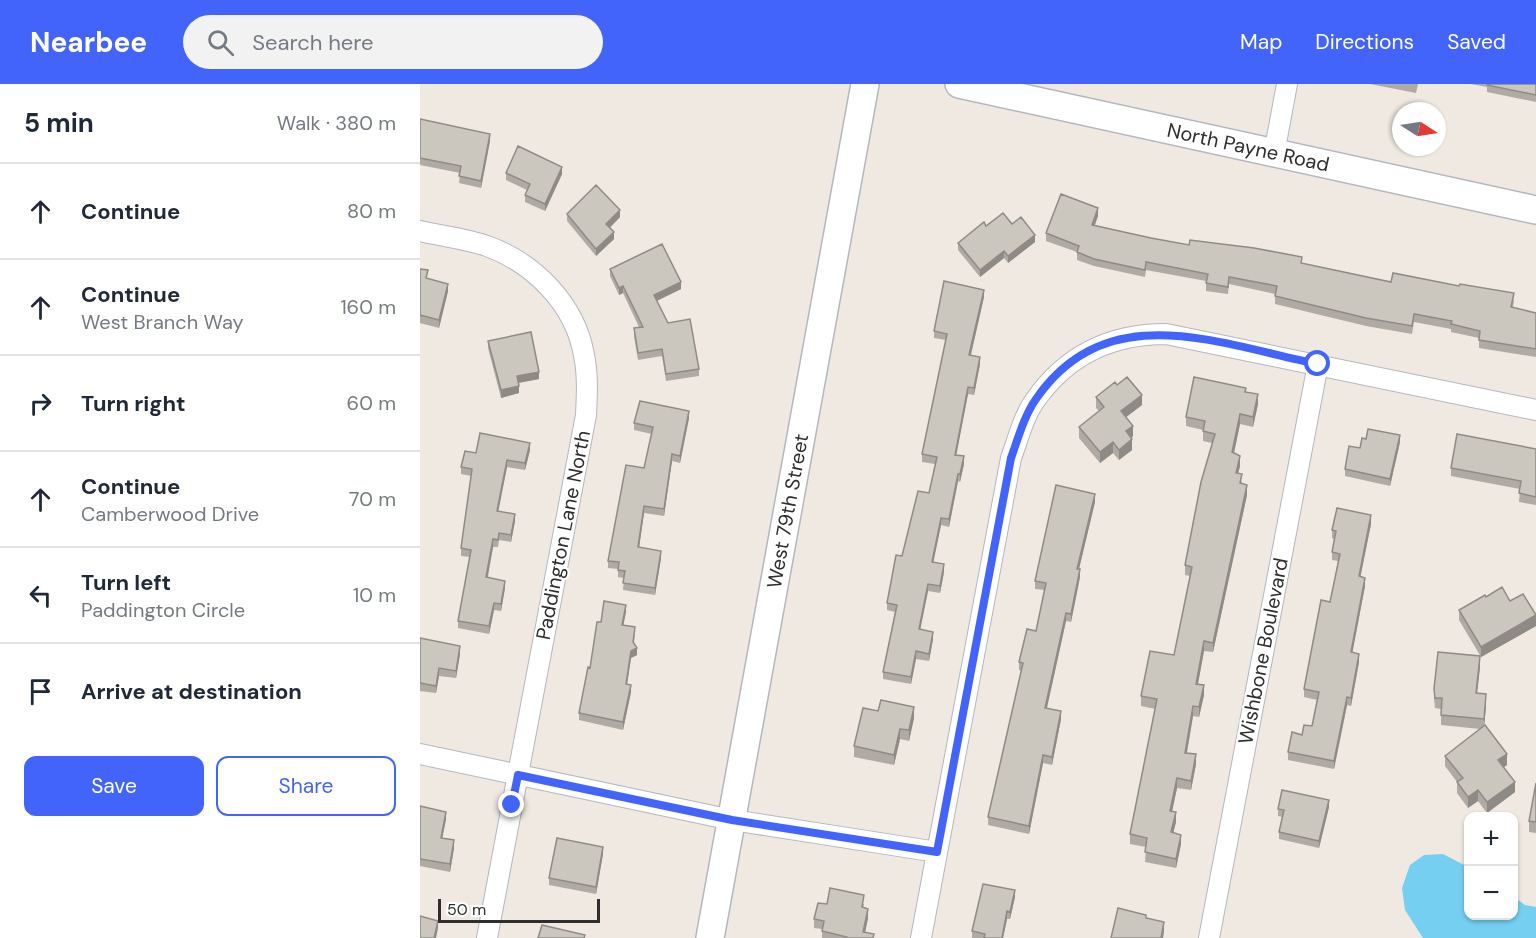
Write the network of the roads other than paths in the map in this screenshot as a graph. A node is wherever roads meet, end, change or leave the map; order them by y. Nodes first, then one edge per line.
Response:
1 (865, 84) edge
2 (959, 84) edge
3 (1287, 84) edge
4 (1274, 154) junction
5 (1536, 210) edge
6 (420, 231) edge
7 (1318, 364) junction
8 (1536, 410) edge
9 (420, 754) edge
10 (518, 775) junction
11 (732, 820) junction
12 (937, 852) junction
13 (487, 938) edge
14 (710, 938) edge
15 (921, 938) edge
16 (1209, 938) edge

1 - 11 main road, West 79th Street
2 - 4 main road, North Payne Road
3 - 4 street
4 - 5 main road, North Payne Road
6 - 10 street, Paddington Lane North
7 - 8 street
7 - 12 street
7 - 16 street, Wishbone Boulevard
9 - 10 street
10 - 11 street
10 - 13 street, Paddington Lane North
11 - 12 street
11 - 14 main road, West 79th Street
12 - 15 street

